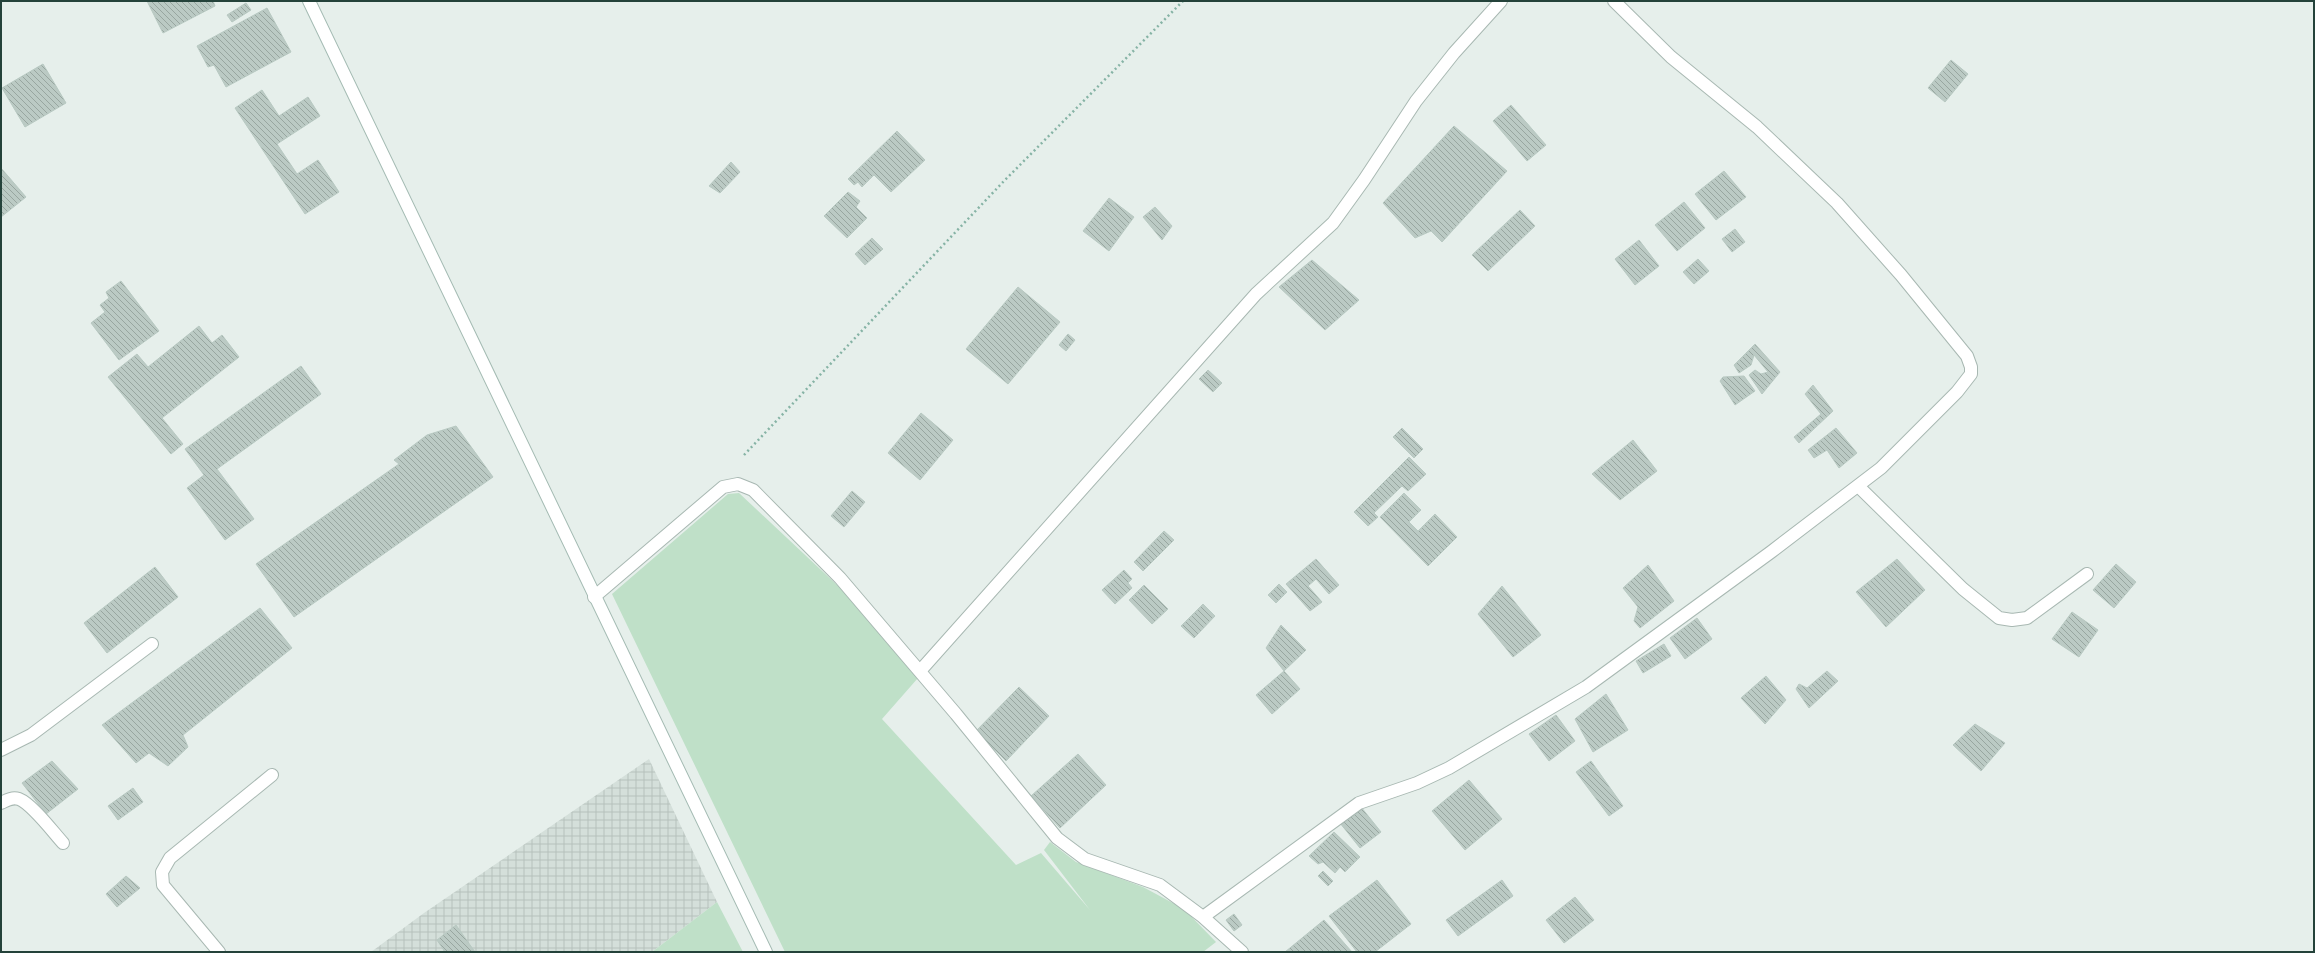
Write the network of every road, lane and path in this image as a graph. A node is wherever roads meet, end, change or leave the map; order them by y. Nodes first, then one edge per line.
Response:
1 (309, 1) edge
2 (1182, 1) edge
3 (1501, 1) edge
4 (1614, 1) edge
5 (744, 455) dead end
6 (1858, 486) junction
7 (2087, 574) dead end
8 (594, 597) junction
9 (152, 644) dead end
10 (920, 671) junction
11 (1, 750) edge
12 (272, 775) dead end
13 (1, 803) edge
14 (63, 843) dead end
15 (1203, 917) junction
16 (219, 952) edge
17 (766, 952) edge
18 (1242, 952) edge

1 - 8 street
2 - 5 path
3 - 10 street
4 - 6 street
6 - 7 street
6 - 15 street
8 - 10 street
8 - 17 street
9 - 11 street
10 - 15 street
12 - 16 street
13 - 14 street
15 - 18 street

